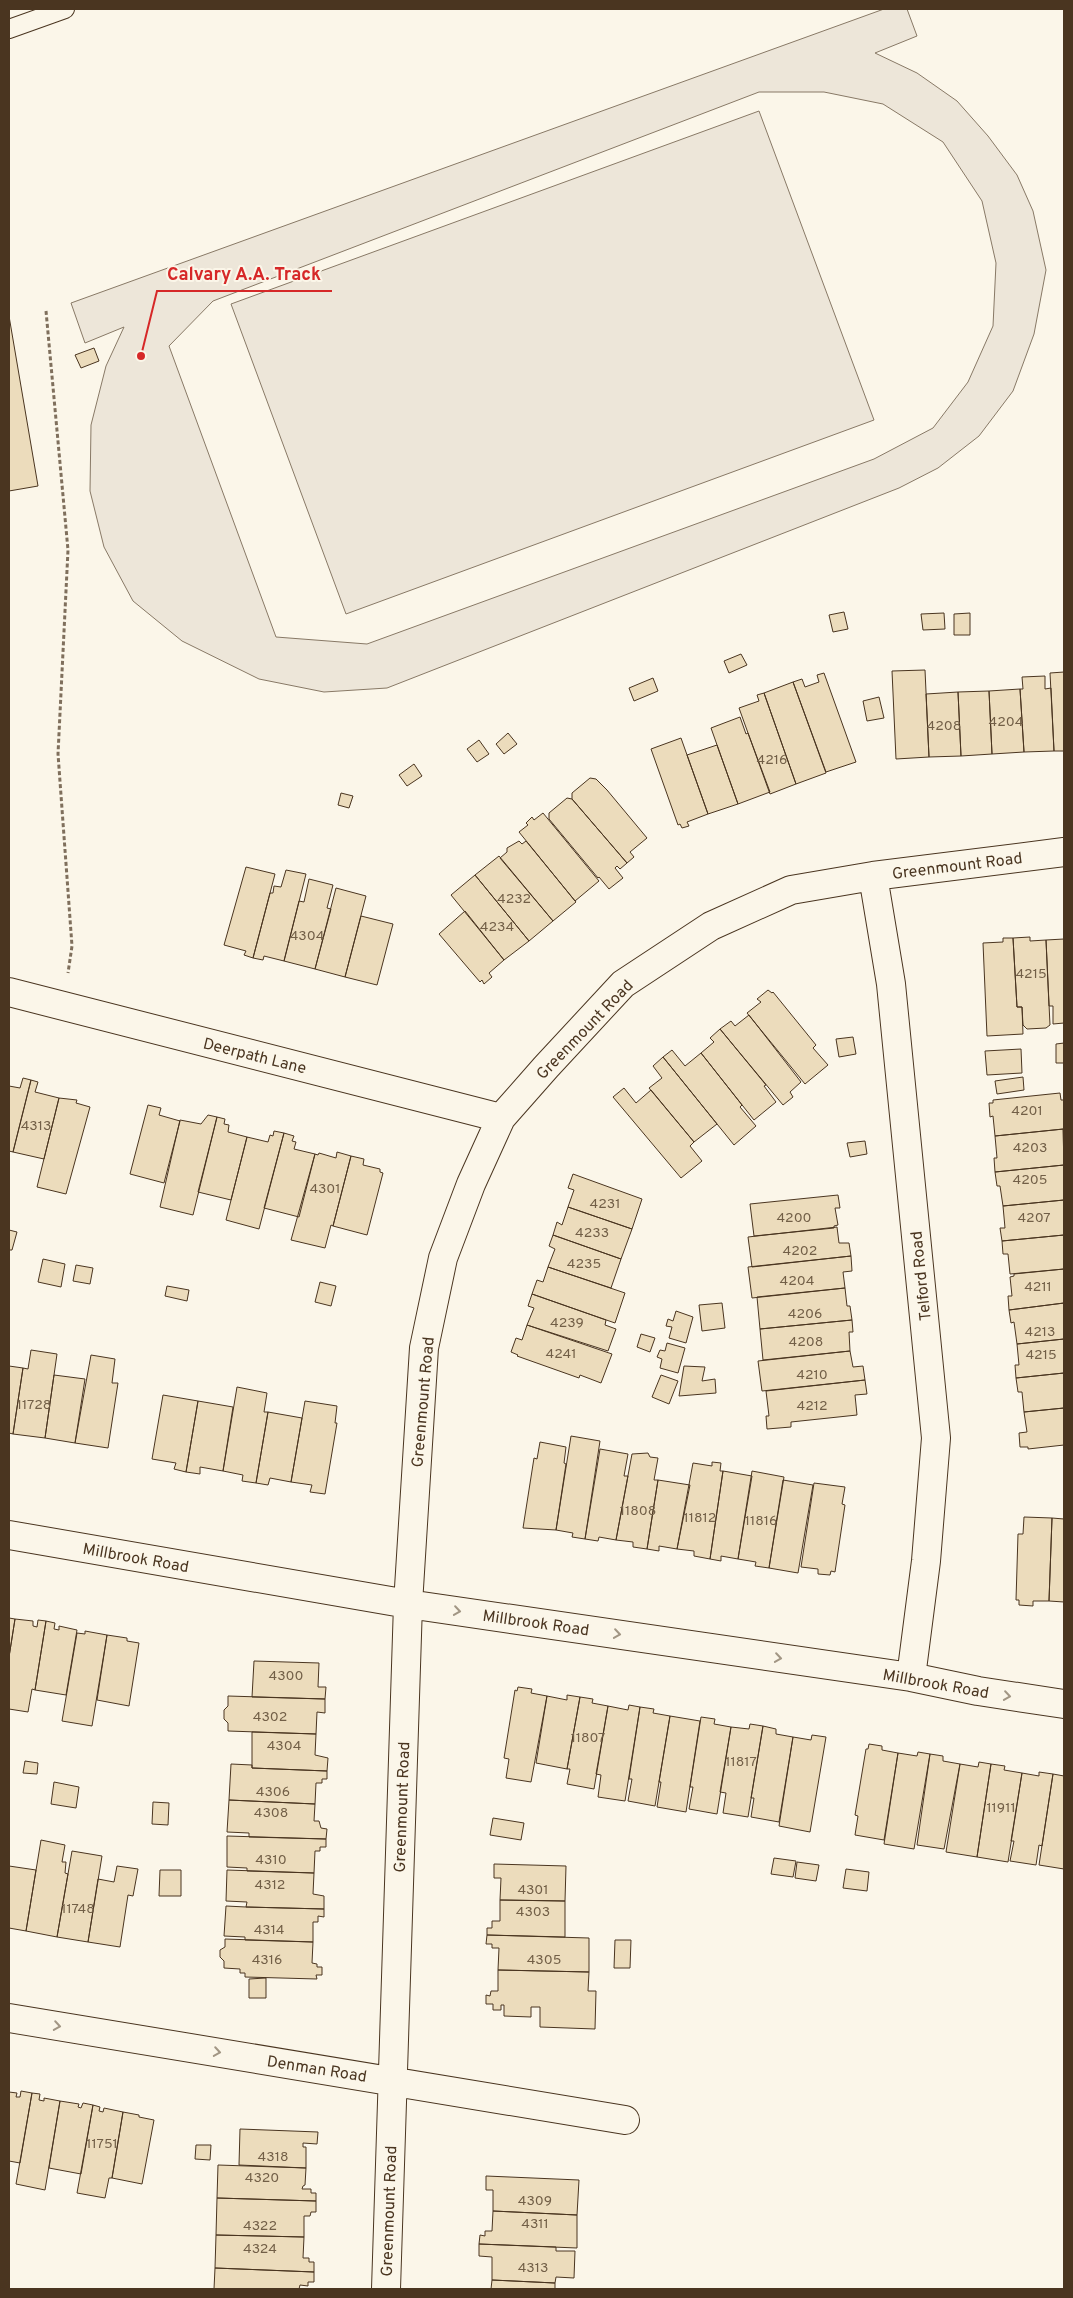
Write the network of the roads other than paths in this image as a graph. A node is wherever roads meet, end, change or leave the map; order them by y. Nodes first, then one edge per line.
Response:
1 (65, 9) edge
2 (9, 29) edge
3 (1064, 852) edge
4 (873, 876) junction
5 (9, 992) edge
6 (501, 1118) junction
7 (9, 1535) edge
8 (408, 1604) junction
9 (911, 1677) junction
10 (1064, 1704) edge
11 (9, 2018) edge
12 (392, 2080) junction
13 (625, 2120) dead end
14 (386, 2289) edge

1 - 2 lane
3 - 4 street, Greenmount Road
4 - 6 street, Greenmount Road
4 - 9 street, Telford Road
5 - 6 street, Deerpath Lane
6 - 8 street, Greenmount Road
7 - 8 street, Millbrook Road
8 -> 9 street, Millbrook Road
8 - 12 street, Greenmount Road
9 -> 10 street, Millbrook Road
11 -> 12 street, Denman Road
12 - 13 street, Denman Road
12 - 14 street, Greenmount Road

